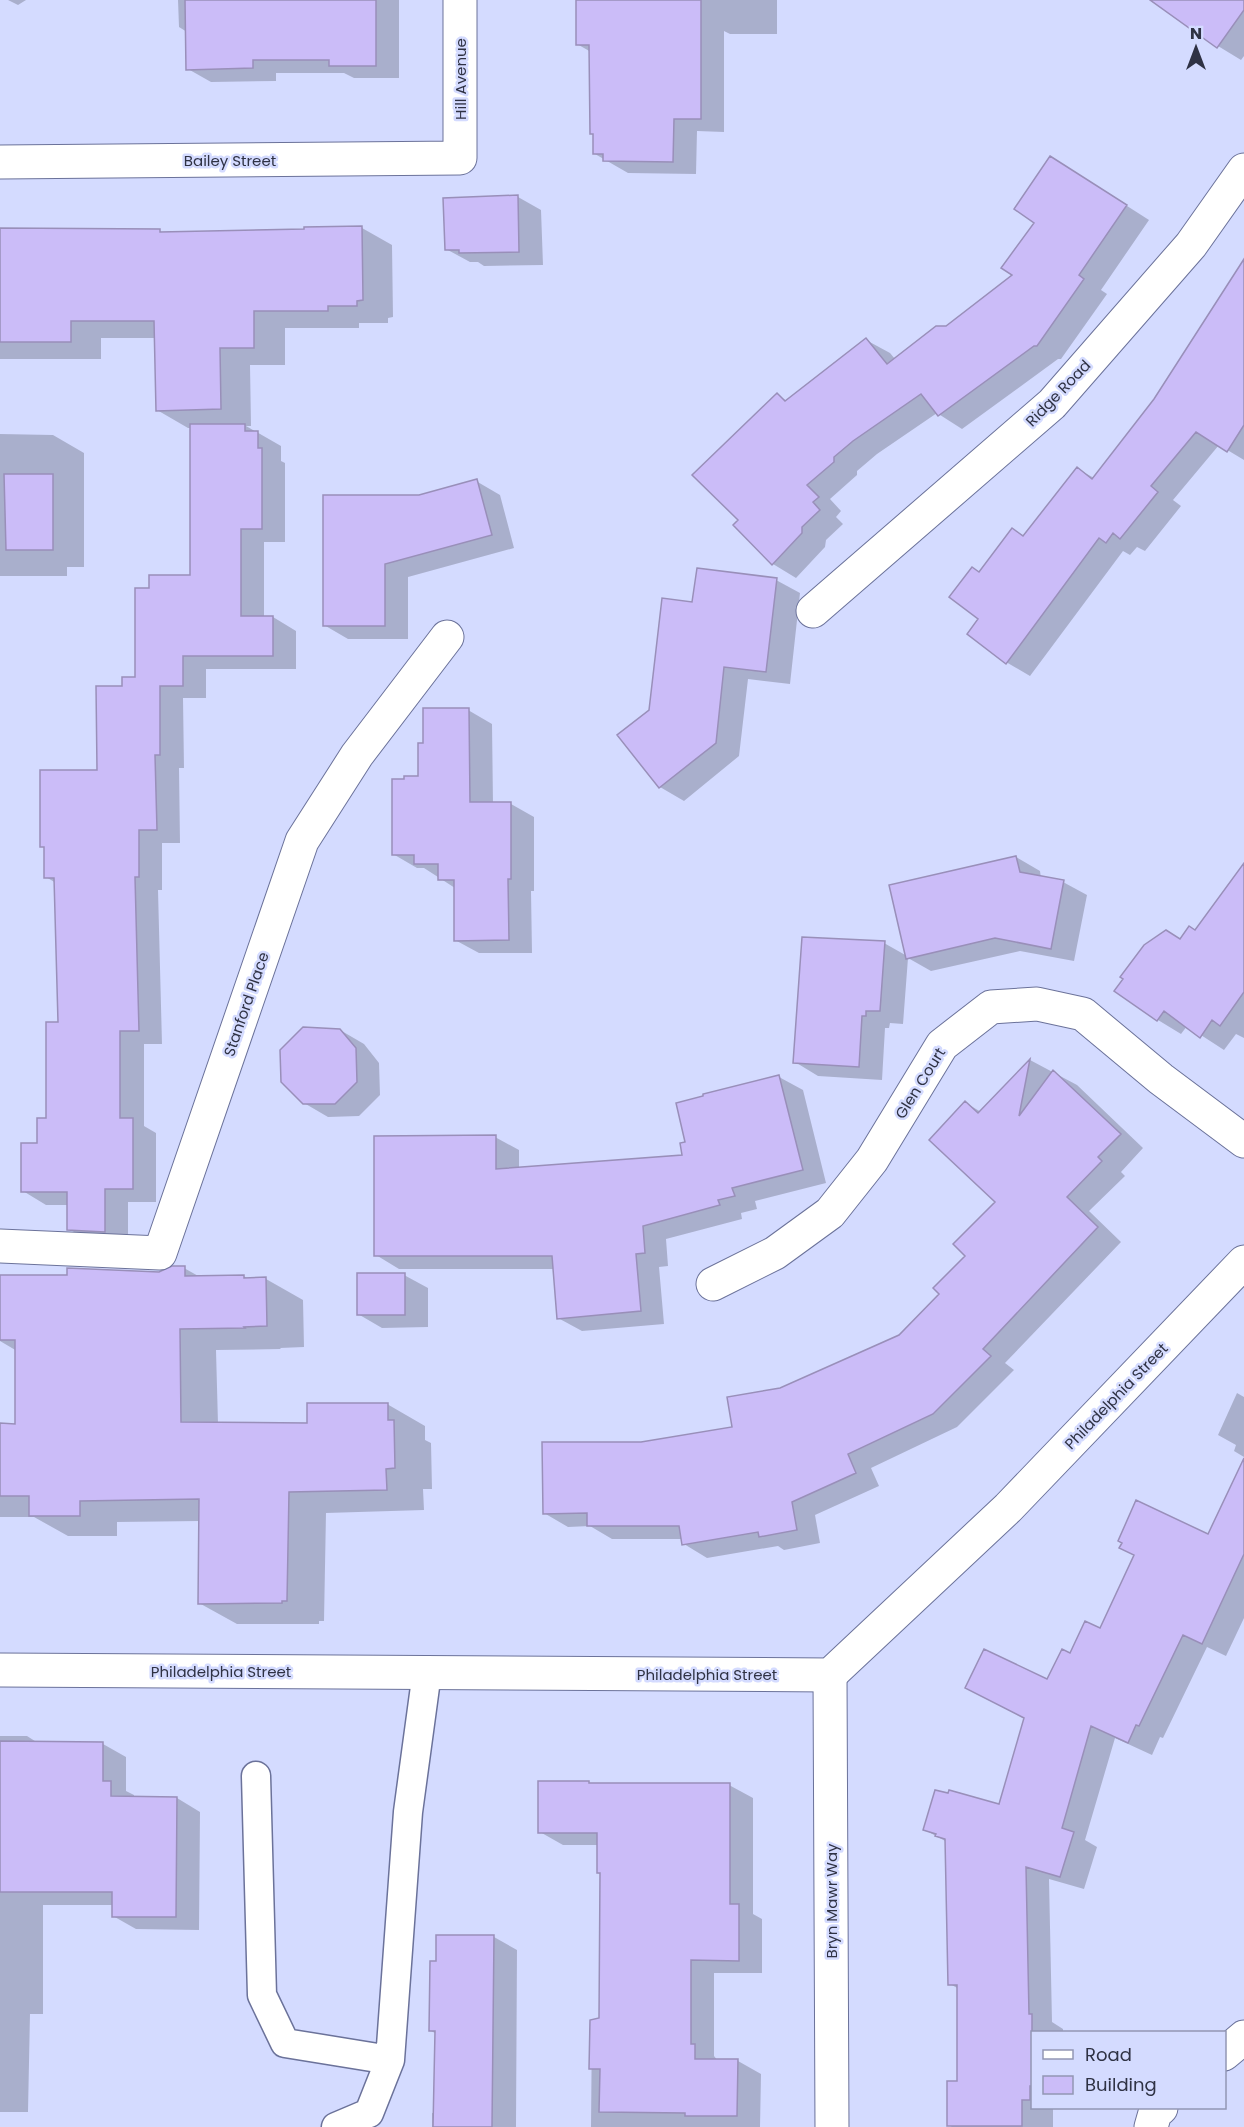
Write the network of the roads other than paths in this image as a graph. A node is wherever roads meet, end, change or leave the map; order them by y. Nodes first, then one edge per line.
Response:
1 (460, 0) edge
2 (460, 158) joint
3 (0, 162) edge
4 (1244, 170) edge
5 (813, 611) dead end
6 (447, 637) dead end
7 (1244, 1141) edge
8 (0, 1246) edge
9 (1244, 1262) edge
10 (713, 1284) dead end
11 (0, 1670) edge
12 (427, 1672) junction
13 (830, 1675) junction
14 (256, 1776) dead end
15 (1244, 2037) edge
16 (1226, 2052) edge
17 (390, 2060) junction
18 (1160, 2109) edge
19 (336, 2127) edge
20 (832, 2127) edge
21 (1151, 2127) edge

1 - 2 street, Hill Avenue
2 - 3 street, Bailey Street
4 - 5 street, Ridge Road
6 - 8 street, Stanford Place
7 - 10 street, Glen Court
9 - 13 street, Philadelphia Street
11 - 12 street, Philadelphia Street
12 - 13 street, Philadelphia Street
12 - 17 lane
13 - 20 street, Bryn Mawr Way
14 - 17 lane
15 - 16 street
17 - 19 lane
18 - 21 street

